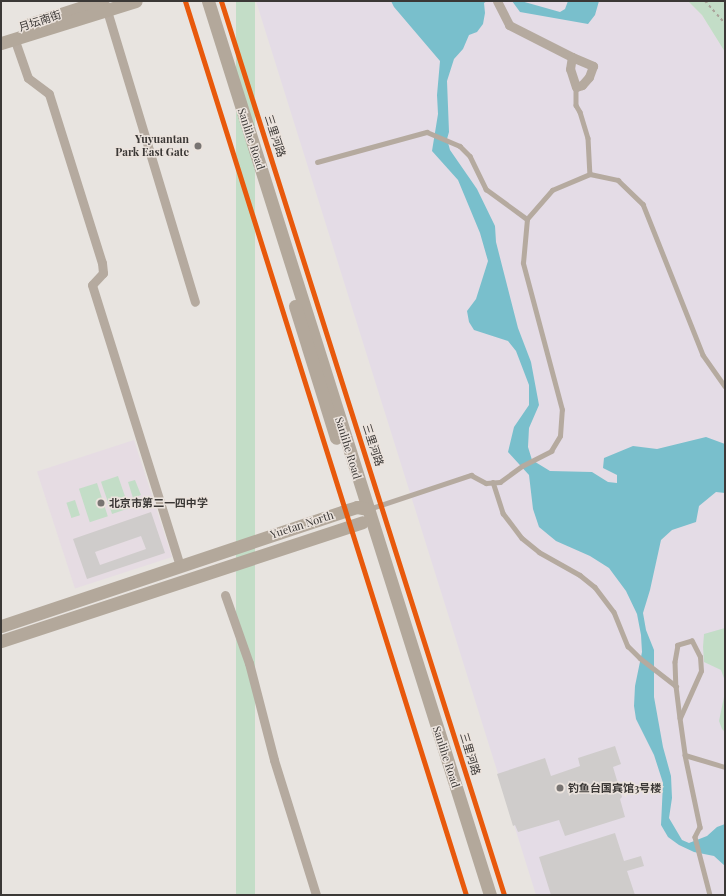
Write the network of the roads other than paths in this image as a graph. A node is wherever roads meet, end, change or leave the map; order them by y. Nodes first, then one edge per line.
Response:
1 (136, 1) edge
2 (200, 1) edge
3 (208, 1) edge
4 (497, 1) edge
5 (104, 4) edge
6 (1, 33) edge
7 (14, 38) junction
8 (1, 42) edge
9 (572, 57) junction
10 (576, 87) junction
11 (317, 162) dead end
12 (590, 174) junction
13 (527, 219) junction
14 (195, 302) dead end
15 (725, 386) edge
16 (493, 482) junction
17 (362, 508) junction
18 (362, 522) junction
19 (180, 566) junction
20 (225, 595) dead end
21 (1, 626) edge
22 (1, 641) edge
23 (676, 686) junction
24 (680, 718) junction
25 (685, 755) junction
26 (725, 767) edge
27 (316, 895) edge
28 (481, 895) edge
29 (490, 895) edge
30 (710, 895) edge

1 - 5 main road
2 - 17 main road, Sanlihe Road
3 - 17 main road, Sanlihe Road
4 - 9 street
5 - 6 main road, 月坛南街
5 - 7 main road
5 - 14 street
7 - 8 main road
7 - 19 street
9 - 10 street
9 - 10 street
10 - 12 lane
11 - 13 lane
12 - 13 lane
12 - 15 lane
13 - 16 lane
16 - 17 lane
16 - 23 lane
17 - 18 main road, Sanlihe Road
17 - 19 main road, Yuetan North
17 - 29 main road, Sanlihe Road
18 - 22 main road, Yuetan North
18 - 28 main road, Sanlihe Road
19 - 21 main road, Yuetan North
20 - 27 street
23 - 24 lane
23 - 24 lane
24 - 25 lane
25 - 26 lane
25 - 30 lane

